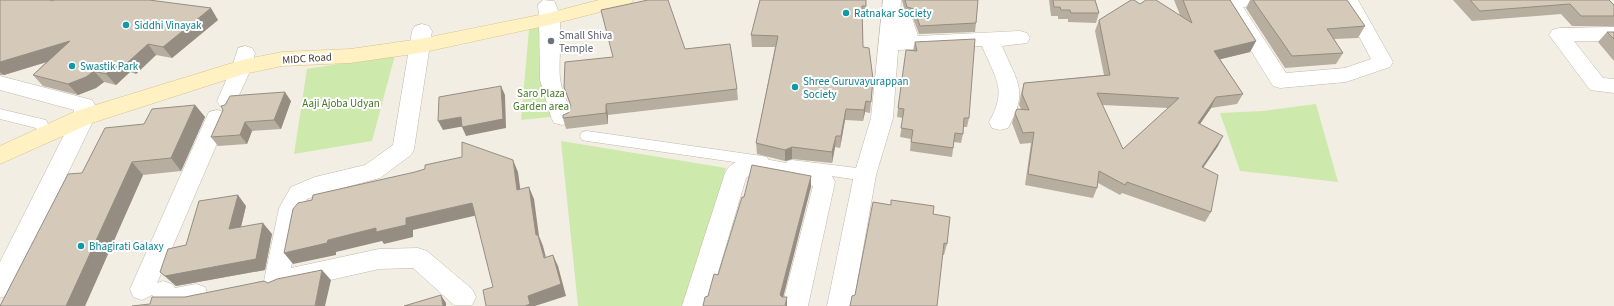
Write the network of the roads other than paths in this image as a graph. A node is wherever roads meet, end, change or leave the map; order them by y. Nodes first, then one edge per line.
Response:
1 (567, 0) edge
2 (624, 0) edge
3 (892, 0) edge
4 (1269, 0) edge
5 (1349, 0) edge
6 (548, 12) junction
7 (905, 23) dead end
8 (1614, 34) edge
9 (421, 38) junction
10 (1020, 38) dead end
11 (989, 39) junction
12 (910, 43) junction
13 (887, 44) junction
14 (243, 60) junction
15 (0, 83) edge
16 (1614, 86) edge
17 (85, 111) junction
18 (0, 114) edge
19 (562, 117) edge
20 (1000, 122) dead end
21 (44, 129) junction
22 (587, 136) dead end
23 (0, 143) edge
24 (0, 156) edge
25 (865, 175) junction
26 (276, 281) junction
27 (252, 285) edge
28 (0, 287) edge
29 (221, 291) edge
30 (464, 297) dead end
31 (695, 306) edge
32 (795, 306) edge
33 (840, 306) edge

1 - 6 street
2 - 6 street, MIDC Road
3 - 13 street
4 - 5 street
6 - 9 street, MIDC Road
6 - 19 street
7 - 12 street
8 - 16 street
9 - 14 street, MIDC Road
9 - 26 street
10 - 11 street
11 - 12 street
11 - 20 street
12 - 13 street
13 - 25 street
14 - 17 street, MIDC Road
14 - 29 street
15 - 17 street
17 - 21 street, MIDC Road
17 - 28 street
18 - 21 lane
21 - 23 street
21 - 24 street, MIDC Road
22 - 25 lane
25 - 33 street
26 - 27 street
26 - 30 street
31 - 32 street

